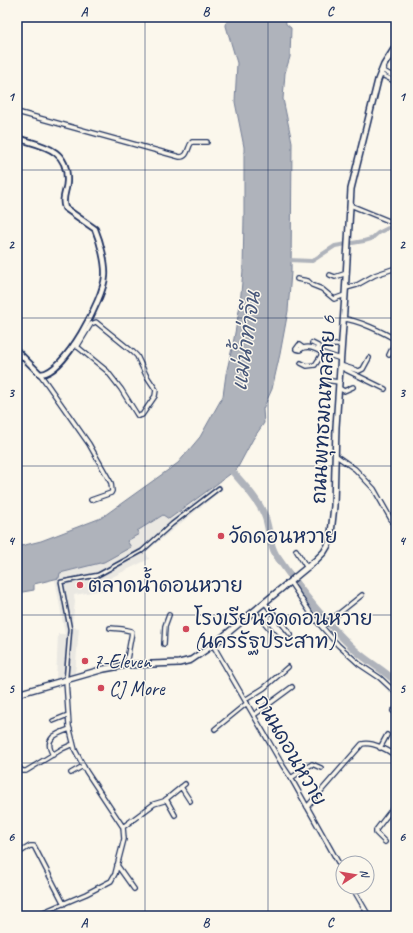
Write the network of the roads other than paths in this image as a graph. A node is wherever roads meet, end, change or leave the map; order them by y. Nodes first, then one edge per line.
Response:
1 (396, 46) edge
2 (381, 72) junction
3 (396, 78) edge
4 (396, 82) edge
5 (17, 112) edge
6 (17, 138) edge
7 (207, 142) dead end
8 (350, 205) junction
9 (396, 222) edge
10 (396, 268) edge
11 (346, 273) junction
12 (330, 275) dead end
13 (297, 279) dead end
14 (346, 288) junction
15 (345, 294) junction
16 (343, 319) junction
17 (396, 340) edge
18 (312, 343) dead end
19 (332, 345) dead end
20 (341, 345) junction
21 (75, 346) junction
22 (303, 348) dead end
23 (17, 351) edge
24 (322, 352) junction
25 (389, 355) dead end
26 (368, 358) dead end
27 (301, 363) dead end
28 (340, 364) junction
29 (40, 374) junction
30 (324, 380) dead end
31 (339, 382) junction
32 (353, 387) dead end
33 (338, 388) junction
34 (385, 389) dead end
35 (335, 455) junction
36 (219, 488) dead end
37 (91, 500) dead end
38 (396, 528) edge
39 (296, 550) dead end
40 (306, 568) junction
41 (293, 580) junction
42 (362, 595) dead end
43 (265, 603) junction
44 (255, 612) junction
45 (169, 615) dead end
46 (322, 627) junction
47 (110, 628) dead end
48 (291, 635) dead end
49 (278, 638) dead end
50 (164, 644) dead end
51 (213, 645) junction
52 (126, 666) junction
53 (288, 667) dead end
54 (66, 680) junction
55 (292, 687) dead end
56 (396, 693) edge
57 (17, 694) edge
58 (246, 702) junction
59 (68, 715) junction
60 (254, 715) junction
61 (53, 721) dead end
62 (70, 729) junction
63 (214, 729) dead end
64 (387, 735) dead end
65 (73, 744) junction
66 (380, 748) junction
67 (53, 754) junction
68 (396, 756) edge
69 (17, 765) edge
70 (83, 766) junction
71 (321, 768) dead end
72 (71, 773) dead end
73 (291, 778) junction
74 (185, 784) dead end
75 (181, 788) junction
76 (166, 799) junction
77 (190, 801) dead end
78 (396, 804) edge
79 (306, 807) junction
80 (175, 815) dead end
81 (123, 827) junction
82 (385, 842) dead end
83 (17, 854) edge
84 (335, 857) edge
85 (117, 865) junction
86 (134, 889) dead end
87 (357, 895) edge
88 (64, 904) junction
89 (36, 916) edge
90 (369, 916) edge

1 - 2 main road, ถนนพุทธมณฑลสาย 6
2 - 3 street
2 - 4 street
2 - 8 main road, ถนนพุทธมณฑลสาย 6
5 - 7 street
6 - 21 street
8 - 9 street
8 - 11 main road, ถนนพุทธมณฑลสาย 6
10 - 14 street
11 - 12 street
11 - 14 main road, ถนนพุทธมณฑลสาย 6
13 - 15 street
14 - 15 main road, ถนนพุทธมณฑลสาย 6
15 - 16 main road, ถนนพุทธมณฑลสาย 6
16 - 17 street
16 - 20 main road, ถนนพุทธมณฑลสาย 6
17 - 25 street
18 - 24 street
19 - 20 street
20 - 28 main road, ถนนพุทธมณฑลสาย 6
21 - 21 street
21 - 29 street
22 - 24 street
23 - 29 street
24 - 27 street
24 - 28 street
26 - 28 street
28 - 31 main road, ถนนพุทธมณฑลสาย 6
28 - 34 street
29 - 37 street
30 - 31 street
31 - 33 main road, ถนนพุทธมณฑลสาย 6
32 - 33 street
33 - 35 main road, ถนนพุทธมณฑลสาย 6
35 - 38 street
35 - 40 main road, ถนนพุทธมณฑลสาย 6
36 - 54 street
39 - 40 street
40 - 41 main road, ถนนพุทธมณฑลสาย 6
41 - 43 main road, ถนนพุทธมณฑลสาย 6
41 - 46 street
42 - 46 street
43 - 44 main road, ถนนพุทธมณฑลสาย 6
43 - 48 street
44 - 49 street
44 - 51 main road, ถนนพุทธมณฑลสาย 6
45 - 50 street
46 - 56 street
47 - 52 street
51 - 52 main road, ถนนพุทธมณฑลสาย 6
51 - 58 street, ถนนดอนหวาย
52 - 54 main road, ถนนพุทธมณฑลสาย 6
53 - 58 street
54 - 57 main road, ถนนพุทธมณฑลสาย 6
54 - 59 street
55 - 60 street
58 - 60 street, ถนนดอนหวาย
58 - 63 street
59 - 61 street
59 - 62 street
60 - 73 street, ถนนดอนหวาย
62 - 65 street
62 - 67 street
64 - 66 street
65 - 67 street
65 - 70 street
66 - 68 street
66 - 79 street
67 - 69 street
70 - 72 street
70 - 81 street
71 - 73 street
73 - 79 street, ถนนดอนหวาย
74 - 75 street
75 - 76 street
75 - 77 street
76 - 80 street
76 - 81 street
78 - 82 street
79 - 84 street, ถนนดอนหวาย
81 - 85 street
83 - 88 street
85 - 86 street
85 - 88 street
87 - 90 street
88 - 89 street

